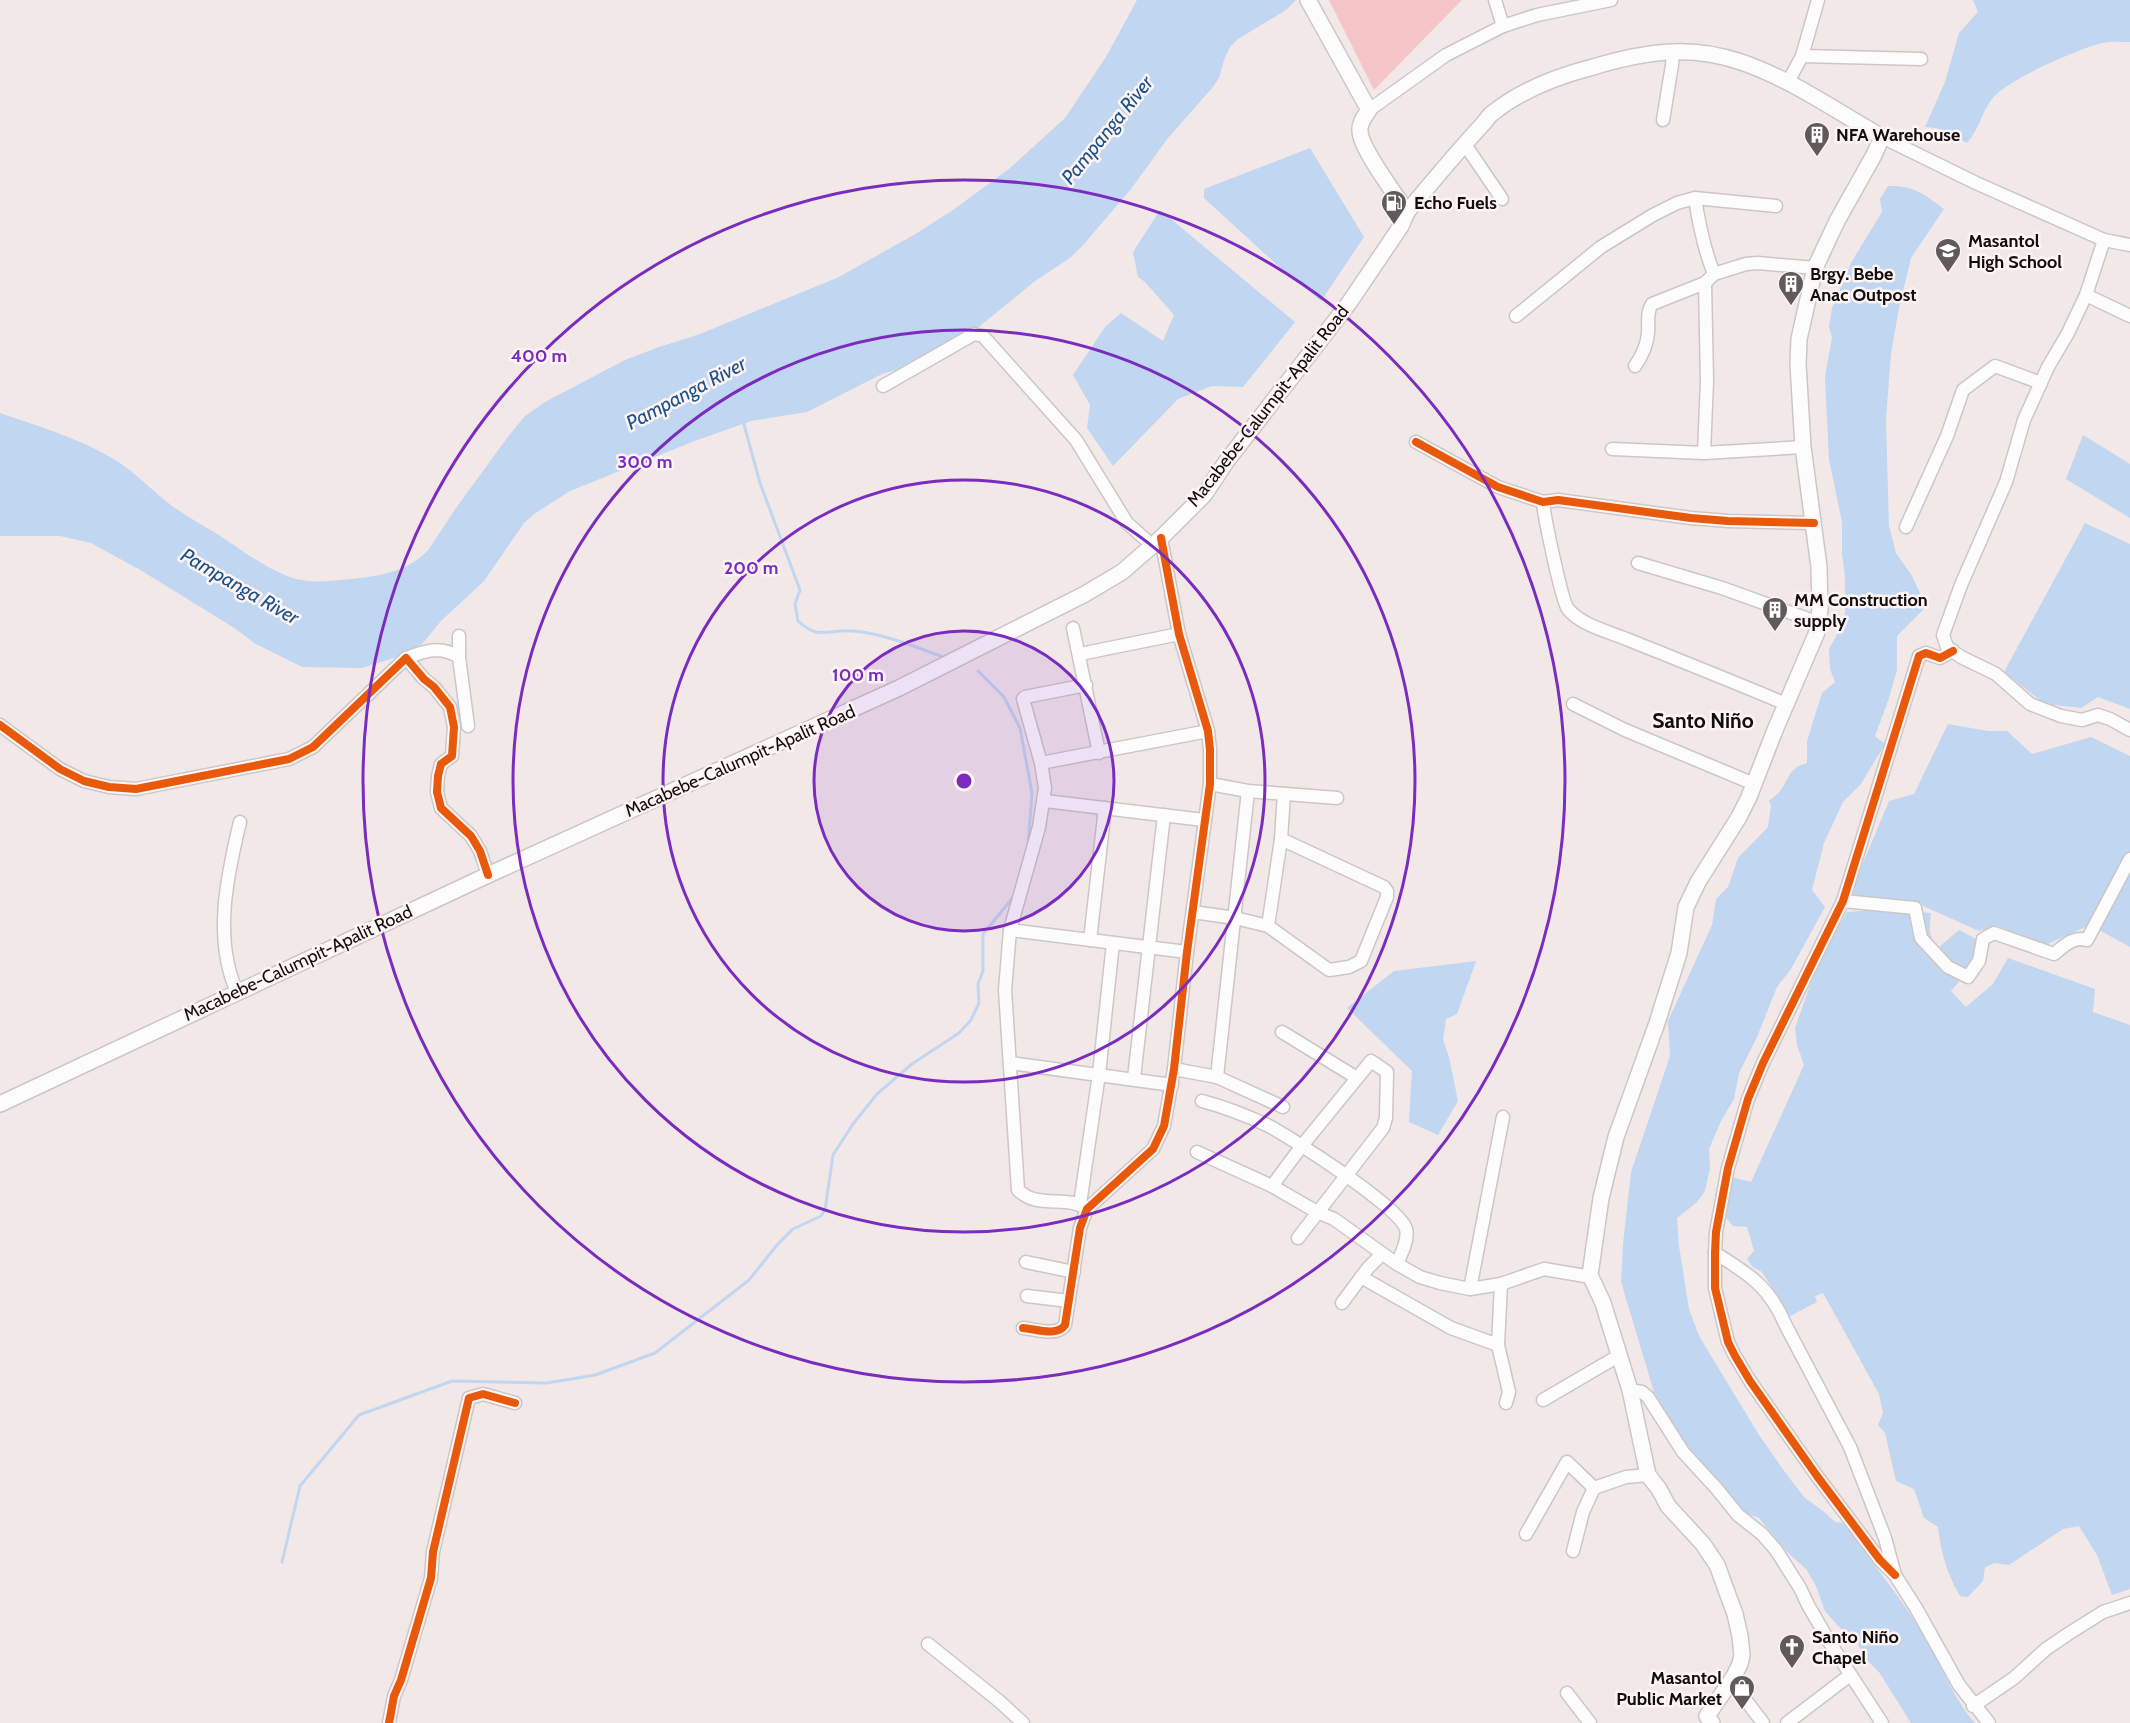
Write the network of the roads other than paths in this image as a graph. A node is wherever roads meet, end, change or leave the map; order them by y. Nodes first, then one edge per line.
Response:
1 (1495, 0) edge
2 (1611, 0) edge
3 (1818, 0) edge
4 (1310, 3) edge
5 (1503, 27) junction
6 (1673, 51) junction
7 (1802, 56) junction
8 (1922, 59) dead end
9 (1788, 82) junction
10 (1369, 110) junction
11 (1663, 120) dead end
12 (1882, 137) junction
13 (1464, 143) junction
14 (1695, 198) junction
15 (1502, 199) dead end
16 (1776, 206) dead end
17 (1407, 212) junction
18 (2104, 240) junction
19 (2130, 244) edge
20 (1815, 268) junction
21 (1710, 279) junction
22 (2086, 295) junction
23 (2130, 315) edge
24 (1516, 316) dead end
25 (1635, 366) dead end
26 (2042, 383) junction
27 (883, 386) dead end
28 (1416, 442) dead end
29 (1803, 447) junction
30 (1612, 449) dead end
31 (1704, 453) junction
32 (1543, 502) junction
33 (1815, 523) junction
34 (1906, 527) dead end
35 (1157, 542) junction
36 (1638, 563) dead end
37 (1819, 623) junction
38 (1073, 628) dead end
39 (1179, 634) junction
40 (459, 636) dead end
41 (1953, 651) junction
42 (1080, 654) junction
43 (459, 657) junction
44 (406, 658) junction
45 (1086, 685) junction
46 (1573, 704) dead end
47 (1786, 704) junction
48 (0, 725) edge
49 (468, 726) dead end
50 (2130, 730) edge
51 (1208, 731) junction
52 (1100, 753) junction
53 (1041, 763) junction
54 (1210, 784) junction
55 (1754, 784) junction
56 (1248, 791) junction
57 (1284, 794) junction
58 (1337, 798) dead end
59 (1045, 801) junction
60 (1105, 808) junction
61 (1164, 815) junction
62 (1204, 820) junction
63 (240, 822) dead end
64 (1281, 839) junction
65 (2130, 858) edge
66 (488, 875) junction
67 (1843, 901) junction
68 (1193, 912) junction
69 (1235, 918) junction
70 (1268, 926) junction
71 (1010, 930) junction
72 (1090, 940) junction
73 (1113, 943) junction
74 (1148, 948) junction
75 (1187, 952) junction
76 (237, 992) junction
77 (1282, 1032) dead end
78 (1010, 1063) junction
79 (1174, 1069) junction
80 (1099, 1074) junction
81 (1217, 1077) junction
82 (1134, 1078) junction
83 (1357, 1078) junction
84 (1172, 1085) junction
85 (1202, 1101) dead end
86 (0, 1104) edge
87 (1283, 1107) dead end
88 (1503, 1117) dead end
89 (1301, 1147) junction
90 (1197, 1152) dead end
91 (1346, 1175) junction
92 (1272, 1186) junction
93 (1083, 1206) junction
94 (1317, 1212) junction
95 (1298, 1238) dead end
96 (1715, 1253) junction
97 (1381, 1254) junction
98 (1026, 1262) dead end
99 (1397, 1264) junction
100 (1074, 1272) junction
101 (1361, 1277) junction
102 (1591, 1277) junction
103 (1501, 1284) junction
104 (1470, 1289) junction
105 (1027, 1296) dead end
106 (1069, 1301) junction
107 (1342, 1303) dead end
108 (1023, 1328) dead end
109 (1498, 1345) junction
110 (1620, 1355) junction
111 (1630, 1390) junction
112 (1543, 1401) dead end
113 (515, 1403) dead end
114 (1506, 1403) dead end
115 (1648, 1474) junction
116 (1594, 1488) junction
117 (1526, 1534) dead end
118 (1573, 1551) dead end
119 (1895, 1575) junction
120 (2130, 1603) edge
121 (928, 1644) dead end
122 (1850, 1675) junction
123 (1733, 1678) junction
124 (1567, 1693) dead end
125 (1973, 1706) junction
126 (1706, 1721) edge
127 (389, 1723) edge
128 (1023, 1723) edge
129 (1590, 1723) edge
130 (1763, 1723) edge
131 (1787, 1723) edge
132 (1882, 1723) edge
133 (1989, 1723) edge

1 - 5 street
2 - 5 street
3 - 7 street
4 - 10 main road
5 - 10 street
6 - 9 main road, Macabebe-Calumpit-Apalit Road
6 - 11 street
6 - 13 main road, Macabebe-Calumpit-Apalit Road
7 - 8 street
7 - 9 street
9 - 12 main road, Macabebe-Calumpit-Apalit Road
10 - 17 main road
12 - 18 street
12 - 20 main road
13 - 15 street
13 - 17 main road, Macabebe-Calumpit-Apalit Road
14 - 16 street
14 - 21 street
14 - 24 street
17 - 35 main road, Macabebe-Calumpit-Apalit Road
18 - 19 street
18 - 22 street
20 - 21 street
20 - 29 main road
21 - 25 street
21 - 31 street
22 - 23 street
22 - 26 street
26 - 34 street
26 - 41 street
27 - 35 street
28 - 32 street
29 - 31 street
29 - 33 main road
30 - 31 street
32 - 33 street
32 - 47 street
33 - 37 main road
35 - 39 street
35 - 66 main road, Macabebe-Calumpit-Apalit Road
36 - 37 street
37 - 47 main road
38 - 42 street
39 - 42 street
39 - 51 street
40 - 43 street
41 - 50 street
41 - 67 street
42 - 45 street
43 - 44 street
43 - 49 street
44 - 48 street
44 - 66 street
45 - 52 street
45 - 53 street
46 - 55 street
47 - 55 main road
51 - 52 street
51 - 54 street
52 - 53 street
53 - 59 street
54 - 56 street
54 - 62 street
55 - 102 main road
56 - 57 street
56 - 69 street
57 - 58 street
57 - 64 street
59 - 60 street
59 - 71 street
60 - 61 street
60 - 72 street
61 - 62 street
61 - 74 street
62 - 68 street
63 - 76 street
64 - 70 street
64 - 70 street
65 - 67 street
66 - 76 main road, Macabebe-Calumpit-Apalit Road
67 - 96 street
68 - 69 street
68 - 75 street
69 - 70 street
69 - 81 street
71 - 72 street
71 - 78 street
72 - 73 street
73 - 74 street
73 - 80 street
74 - 75 street
74 - 82 street
75 - 79 street
76 - 86 main road, Macabebe-Calumpit-Apalit Road
77 - 83 street
78 - 80 street
78 - 93 street
79 - 81 street
79 - 84 street
80 - 82 street
80 - 93 street
81 - 87 street
82 - 84 street
83 - 89 street
83 - 91 street
84 - 93 street
85 - 89 street
88 - 104 street
89 - 91 street
89 - 92 street
90 - 92 street
91 - 94 street
91 - 99 street
92 - 94 street
93 - 100 street
94 - 95 street
94 - 97 street
96 - 119 street
96 - 119 street
97 - 99 street
97 - 101 street
98 - 100 street
99 - 104 street
100 - 106 street
101 - 107 street
101 - 109 street
102 - 103 street
102 - 110 main road
103 - 104 street
103 - 109 street
105 - 106 street
106 - 108 street
109 - 114 street
110 - 111 main road
110 - 112 street
111 - 115 main road
111 - 122 street
113 - 127 street
115 - 116 street
115 - 123 main road
116 - 117 street
116 - 118 street
119 - 125 street
120 - 125 street
121 - 128 street
122 - 131 street
122 - 132 street
123 - 126 main road
123 - 130 street
124 - 129 street
125 - 133 street

